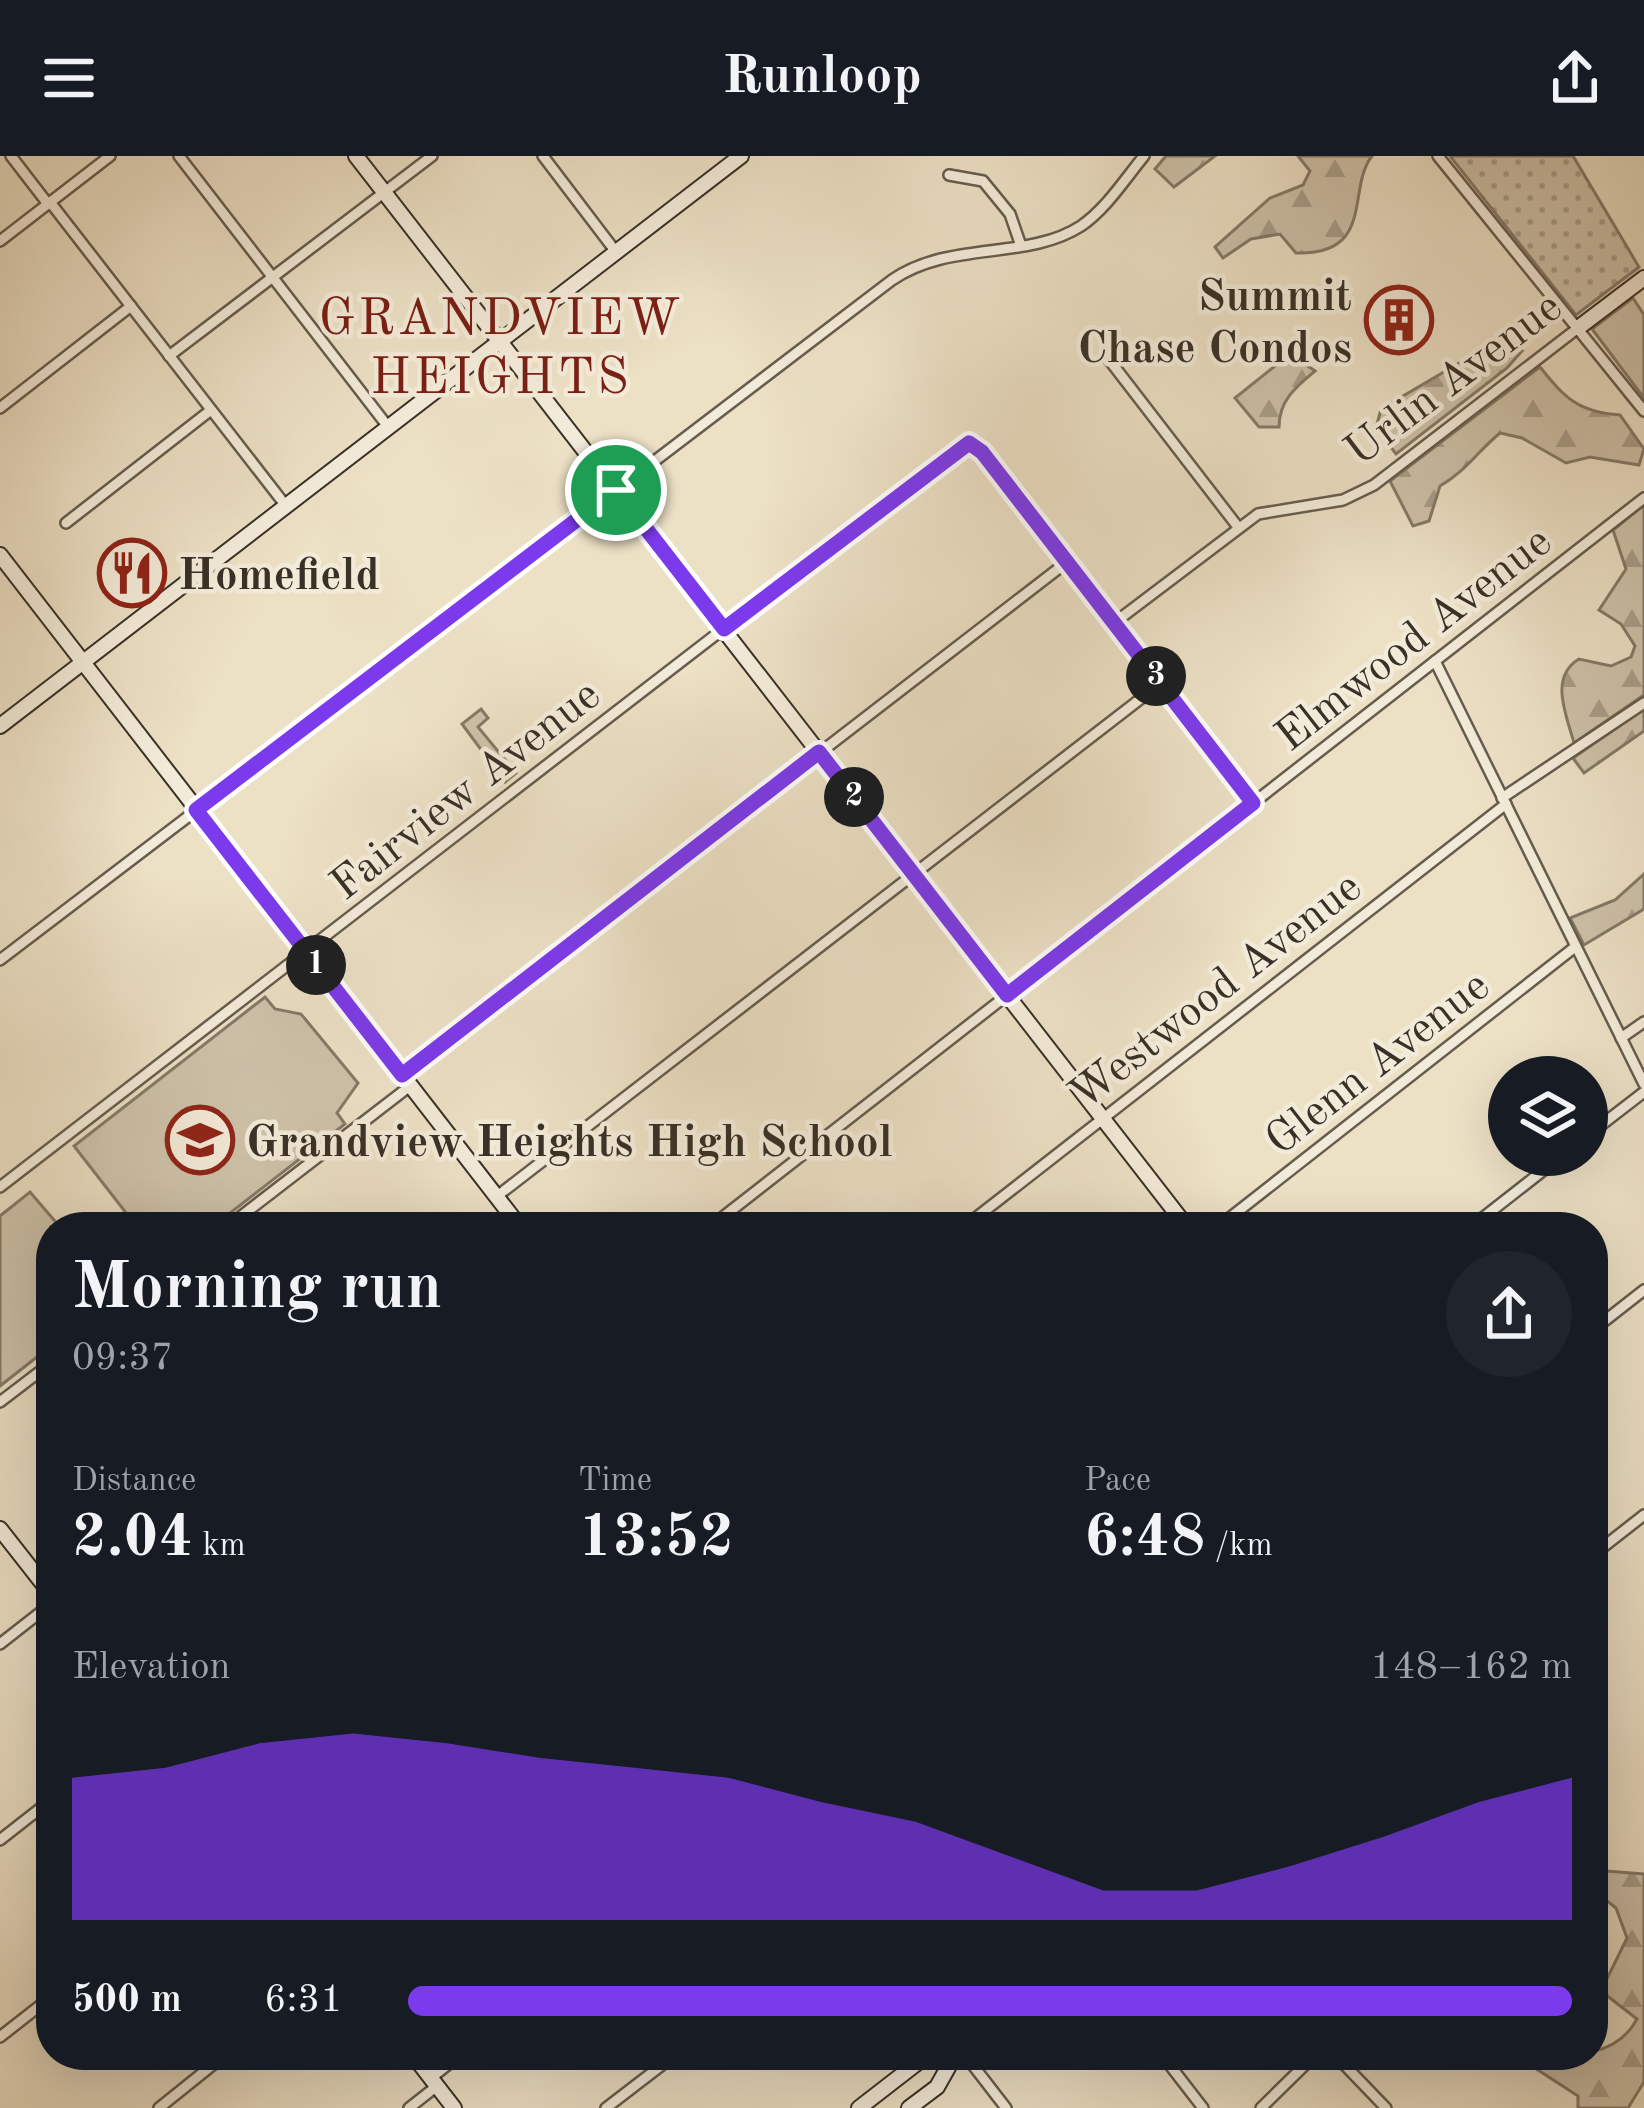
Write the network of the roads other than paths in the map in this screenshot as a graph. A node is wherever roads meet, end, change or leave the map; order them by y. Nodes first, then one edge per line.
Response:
1 (11, 156) edge
2 (110, 156) edge
3 (179, 156) edge
4 (356, 156) edge
5 (432, 156) edge
6 (543, 156) edge
7 (1144, 156) edge
8 (1438, 156) edge
9 (730, 159) edge
10 (949, 175) dead end
11 (384, 192) junction
12 (49, 203) junction
13 (0, 241) edge
14 (1020, 243) junction
15 (616, 252) junction
16 (272, 277) junction
17 (1644, 278) edge
18 (131, 307) junction
19 (1578, 328) junction
20 (501, 342) junction
21 (170, 356) junction
22 (1107, 358) dead end
23 (0, 408) edge
24 (211, 410) junction
25 (1644, 411) edge
26 (389, 428) junction
27 (616, 490) junction
28 (1644, 498) edge
29 (286, 506) junction
30 (66, 524) dead end
31 (1238, 527) junction
32 (1067, 562) junction
33 (3, 565) edge
34 (1114, 622) junction
35 (724, 629) junction
36 (1436, 661) junction
37 (83, 663) junction
38 (1161, 683) junction
39 (1644, 703) edge
40 (0, 726) edge
41 (819, 752) junction
42 (1504, 801) junction
43 (1253, 803) junction
44 (196, 810) junction
45 (914, 875) junction
46 (1575, 947) junction
47 (306, 952) junction
48 (0, 960) edge
49 (1007, 995) junction
50 (1644, 1022) edge
51 (1621, 1038) junction
52 (406, 1080) junction
53 (1644, 1088) edge
54 (1103, 1118) junction
55 (1608, 1118) edge
56 (1536, 1176) edge
57 (0, 1187) edge
58 (496, 1197) junction
59 (245, 1212) edge
60 (505, 1212) edge
61 (729, 1212) edge
62 (983, 1212) edge
63 (1175, 1212) edge
64 (1237, 1212) edge
65 (1490, 1212) edge
66 (1644, 1290) edge
67 (1608, 1318) edge
68 (36, 1374) edge
69 (0, 1402) edge
70 (1644, 1515) edge
71 (0, 1528) edge
72 (1608, 1543) edge
73 (36, 1571) edge
74 (36, 1615) edge
75 (0, 1643) edge
76 (36, 1812) edge
77 (0, 1840) edge
78 (36, 2009) edge
79 (0, 2037) edge
80 (206, 2070) edge
81 (425, 2070) edge
82 (446, 2070) edge
83 (655, 2070) edge
84 (907, 2070) edge
85 (947, 2070) edge
86 (977, 2070) edge
87 (1174, 2070) edge
88 (1300, 2070) edge
89 (1349, 2070) edge
90 (434, 2082) junction
91 (159, 2108) edge
92 (409, 2108) edge
93 (454, 2108) edge
94 (606, 2108) edge
95 (859, 2108) edge
96 (909, 2108) edge
97 (1006, 2108) edge
98 (1203, 2108) edge
99 (1261, 2108) edge
100 (1386, 2108) edge

1 - 12 street
2 - 12 street
3 - 16 street
4 - 11 street
5 - 11 street
6 - 15 street
7 - 14 street
8 - 19 street
9 - 15 street
10 - 14 street
11 - 16 street
11 - 20 street
12 - 13 street
12 - 18 street
14 - 27 street
15 - 20 street
16 - 21 street
16 - 26 street
17 - 19 street, Urlin Avenue
18 - 21 street
18 - 23 street
19 - 25 street
19 - 31 street, Urlin Avenue
20 - 26 street
20 - 27 street
21 - 24 street
22 - 31 street
24 - 29 street
24 - 30 street
26 - 29 street
27 - 35 street
27 - 44 street
28 - 36 street, Elmwood Avenue
29 - 37 street
31 - 34 street, Urlin Avenue
32 - 34 street
32 - 35 street, Fairview Avenue
32 - 41 street
33 - 37 street
34 - 38 street
35 - 41 street
35 - 47 street, Fairview Avenue
36 - 42 street
36 - 43 street, Elmwood Avenue
37 - 40 street
37 - 44 street
38 - 43 street
38 - 45 street
39 - 42 street, Westwood Avenue
41 - 45 street
41 - 52 street
42 - 46 street
42 - 54 street, Westwood Avenue
43 - 49 street, Elmwood Avenue
44 - 47 street
44 - 48 street
45 - 49 street
45 - 58 street
46 - 51 street
46 - 64 street, Glenn Avenue
47 - 52 street
47 - 57 street, Fairview Avenue
49 - 54 street
49 - 61 street, Elmwood Avenue
50 - 51 street
51 - 53 street
52 - 58 street
52 - 59 street
53 - 55 street
54 - 62 street, Westwood Avenue
54 - 63 street
56 - 65 street
58 - 60 street
66 - 67 street
68 - 69 street
70 - 72 street
71 - 73 street
74 - 75 street
76 - 77 street
78 - 79 street
80 - 91 street
81 - 90 street
82 - 90 street
83 - 94 street
84 - 95 street
85 - 96 street
86 - 97 street
87 - 98 street
88 - 99 street
89 - 100 street
90 - 92 street
90 - 93 street

